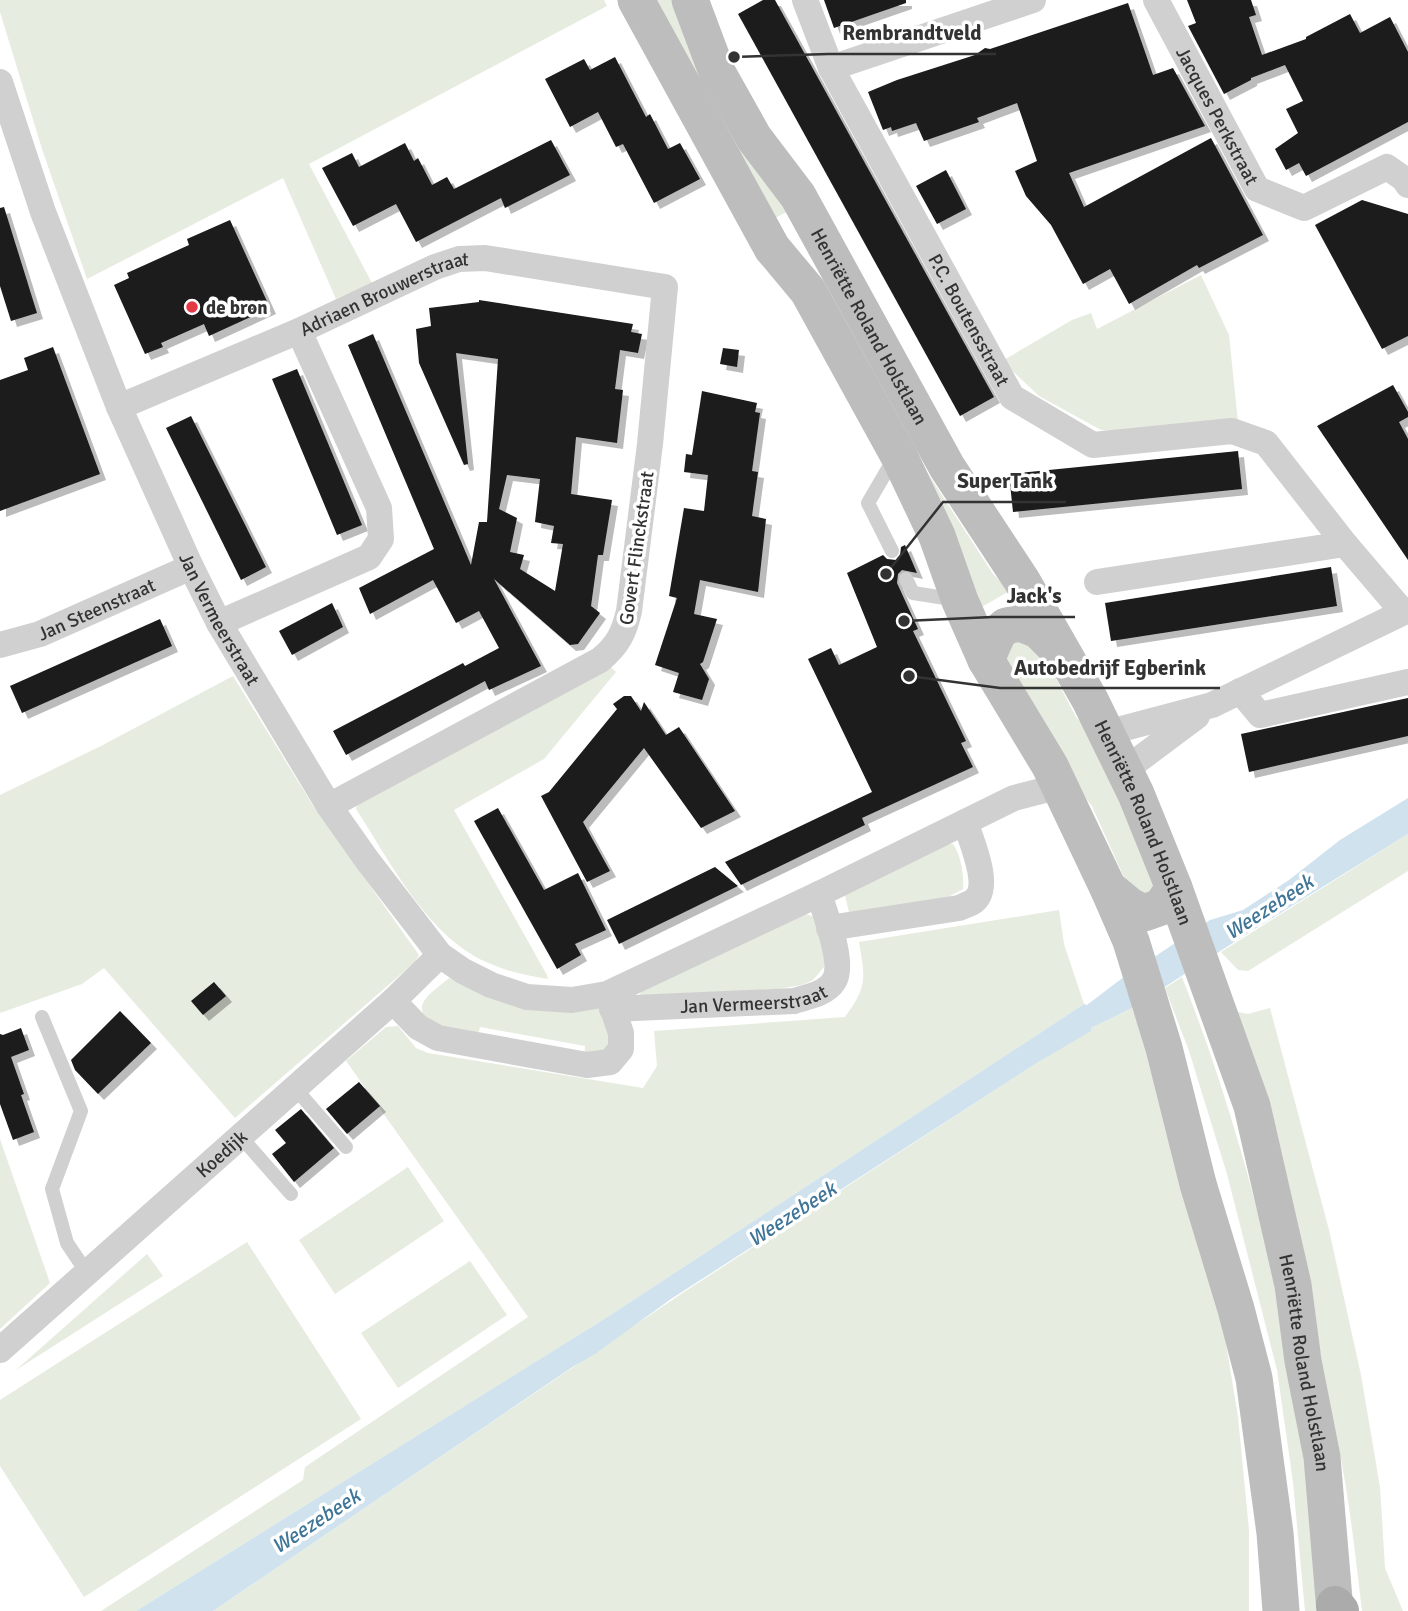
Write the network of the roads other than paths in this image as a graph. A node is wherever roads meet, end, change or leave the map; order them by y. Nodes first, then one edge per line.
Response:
1 (636, 0) edge
2 (690, 0) edge
3 (805, 0) edge
4 (1032, 0) edge
5 (1156, 0) edge
6 (831, 68) junction
7 (0, 82) edge
8 (1408, 185) edge
9 (665, 287) joint
10 (299, 331) junction
11 (119, 407) junction
12 (921, 457) junction
13 (1345, 544) junction
14 (892, 551) dead end
15 (191, 567) junction
16 (906, 579) dead end
17 (1097, 582) dead end
18 (960, 601) junction
19 (1405, 611) edge
20 (219, 622) junction
21 (0, 645) edge
22 (986, 660) junction
23 (1068, 660) junction
24 (1408, 682) edge
25 (1240, 691) junction
26 (1212, 705) junction
27 (1106, 733) junction
28 (1125, 771) junction
29 (1056, 776) junction
30 (330, 806) junction
31 (965, 822) junction
32 (1108, 888) junction
33 (1174, 888) junction
34 (820, 894) junction
35 (830, 928) junction
36 (440, 955) junction
37 (393, 1001) junction
38 (610, 1001) junction
39 (41, 1017) dead end
40 (295, 1088) junction
41 (240, 1136) junction
42 (346, 1147) dead end
43 (291, 1194) dead end
44 (87, 1273) junction
45 (0, 1350) edge
46 (1337, 1609) edge
47 (1281, 1611) edge

1 - 12 main road, Henriëtte Roland Holstlaan
2 - 12 main road, Henriëtte Roland Holstlaan
3 - 6 street, P.C. Boutensstraat
4 - 6 street
5 - 8 street, Jacques Perkstraat
6 - 13 street, P.C. Boutensstraat
7 - 11 street, Jan Vermeerstraat
9 - 10 street, Adriaen Brouwerstraat
9 - 30 street, Govert Flinckstraat
10 - 11 street, Adriaen Brouwerstraat
10 - 20 street
11 - 15 street, Jan Vermeerstraat
12 - 14 lane
12 - 18 main road, Henriëtte Roland Holstlaan
12 - 23 main road, Henriëtte Roland Holstlaan
13 - 17 street
13 - 19 street, P.C. Boutensstraat
15 - 20 street, Jan Vermeerstraat
15 - 21 street, Jan Steenstraat
16 - 18 lane
18 - 22 main road, Henriëtte Roland Holstlaan
19 - 25 street
20 - 30 street, Jan Vermeerstraat
22 - 23 main road
22 - 29 main road, Henriëtte Roland Holstlaan
23 - 27 main road, Henriëtte Roland Holstlaan
24 - 25 street
25 - 26 street
26 - 27 street
26 - 28 street
27 - 28 main road, Henriëtte Roland Holstlaan
28 - 33 main road, Henriëtte Roland Holstlaan
29 - 31 street, Jan Vermeerstraat
29 - 32 main road, Henriëtte Roland Holstlaan
30 - 36 street, Jan Vermeerstraat
31 - 34 street, Jan Vermeerstraat
31 - 35 street
32 - 33 main road
32 - 47 main road, Henriëtte Roland Holstlaan
33 - 46 main road, Henriëtte Roland Holstlaan
34 - 35 street, Jan Vermeerstraat
34 - 38 street, Jan Vermeerstraat
35 - 38 street, Jan Vermeerstraat
36 - 37 street, Koedijk
36 - 38 street, Jan Vermeerstraat
37 - 38 street
37 - 40 street, Koedijk
39 - 44 lane
40 - 41 street, Koedijk
40 - 42 lane
41 - 43 lane
41 - 44 street, Koedijk
44 - 45 street, Koedijk

